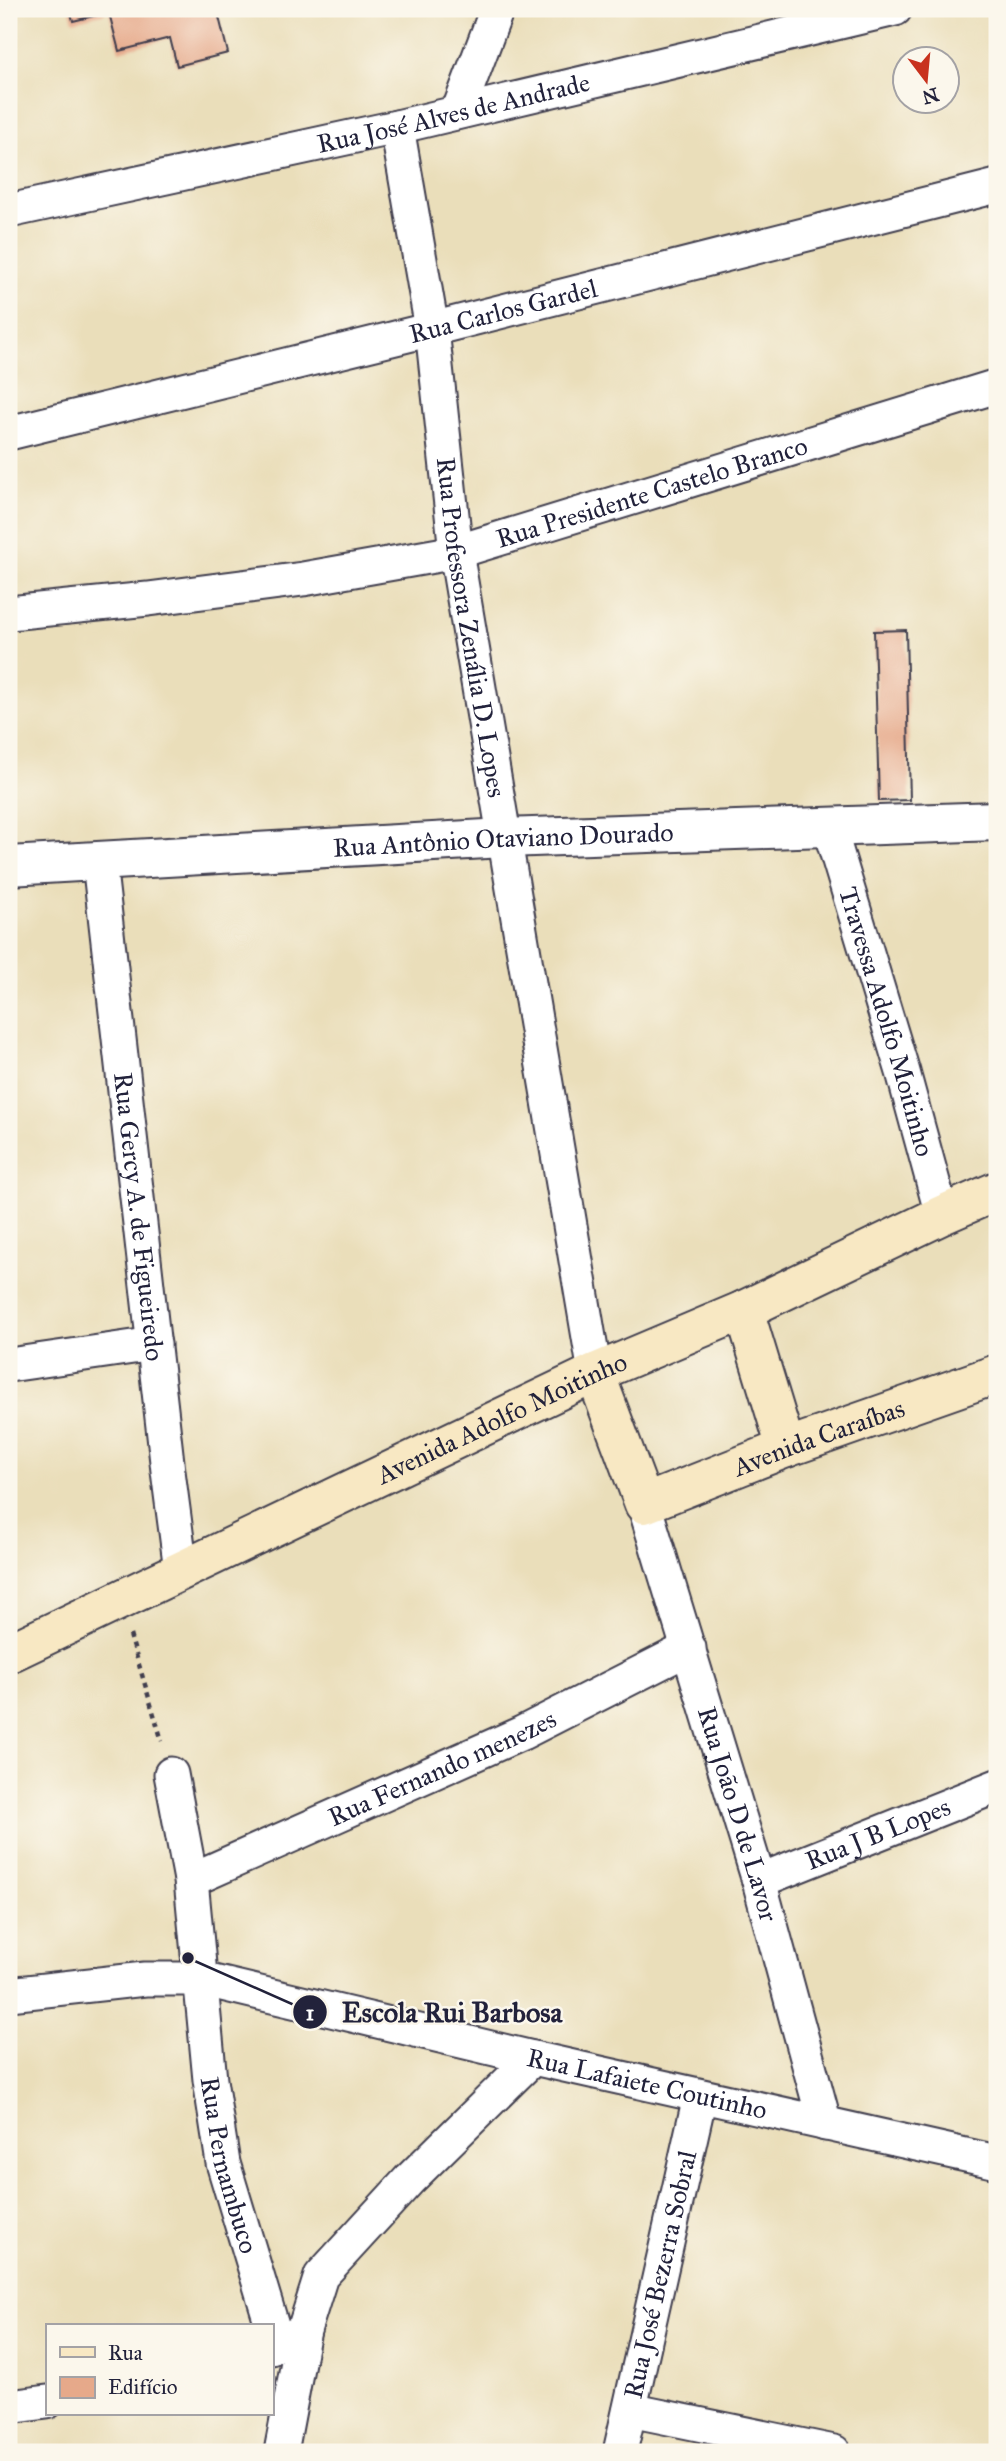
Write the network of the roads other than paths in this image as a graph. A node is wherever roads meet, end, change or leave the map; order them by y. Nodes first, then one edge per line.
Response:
1 (498, 9) edge
2 (895, 9) edge
3 (458, 112) junction
4 (397, 127) junction
5 (997, 186) edge
6 (9, 211) edge
7 (432, 329) junction
8 (997, 386) edge
9 (9, 433) edge
10 (456, 552) junction
11 (9, 614) edge
12 (997, 821) edge
13 (830, 827) junction
14 (504, 838) junction
15 (99, 862) junction
16 (9, 866) edge
17 (997, 1191) edge
18 (942, 1215) junction
19 (744, 1310) junction
20 (154, 1344) junction
21 (9, 1365) edge
22 (595, 1373) junction
23 (997, 1374) edge
24 (786, 1448) junction
25 (644, 1504) junction
26 (181, 1570) junction
27 (689, 1648) junction
28 (9, 1653) edge
29 (171, 1774) road end
30 (997, 1786) edge
31 (191, 1880) junction
32 (760, 1881) junction
33 (201, 1979) junction
34 (9, 1994) edge
35 (533, 2058) junction
36 (700, 2096) junction
37 (825, 2124) junction
38 (997, 2162) edge
39 (284, 2341) edge
40 (46, 2402) edge
41 (9, 2407) edge
42 (630, 2410) junction
43 (281, 2452) edge
44 (620, 2452) edge
45 (834, 2452) edge

1 - 3 street
2 - 3 street, Rua José Alves de Andrade
3 - 4 street, Rua José Alves de Andrade
4 - 6 street, Rua José Alves de Andrade
4 - 7 street, Rua Professora Zenália D. Lopes
5 - 7 street, Rua Carlos Gardel
7 - 9 street, Rua Carlos Gardel
7 - 10 street, Rua Professora Zenália D. Lopes
8 - 10 street, Rua Presidente Castelo Branco
10 - 11 street, Rua Presidente Castelo Branco
10 - 14 street, Rua Professora Zenália D. Lopes
12 - 13 street, Rua Antônio Otaviano Dourado
13 - 14 street, Rua Antônio Otaviano Dourado
13 - 18 street, Travessa Adolfo Moitinho
14 - 15 street, Rua Antônio Otaviano Dourado
14 - 22 street, Rua Professora Zenália D. Lopes
15 - 16 street, Rua Antônio Otaviano Dourado
15 - 20 street, Rua Gercy A. de Figueiredo
17 - 18 main road, Avenida Adolfo Moitinho
18 - 19 main road, Avenida Adolfo Moitinho
19 - 22 main road, Avenida Adolfo Moitinho
19 - 24 main road
20 - 21 street
20 - 26 street, Rua Gercy A. de Figueiredo
22 - 25 main road
22 - 26 main road, Avenida Adolfo Moitinho
23 - 24 main road, Avenida Caraíbas
24 - 25 main road, Avenida Caraíbas
25 - 27 street, Rua João D de Lavor
26 - 28 main road, Avenida Adolfo Moitinho
27 - 31 street, Rua Fernando menezes
27 - 32 street, Rua João D de Lavor
29 - 31 street, Rua Pernambuco
30 - 32 street, Rua J B Lopes
31 - 33 street, Rua Pernambuco
32 - 37 street, Rua João D de Lavor
33 - 34 street, Rua Lafaiete Coutinho
33 - 35 street, Rua Lafaiete Coutinho
33 - 39 street, Rua Pernambuco
35 - 36 street, Rua Lafaiete Coutinho
35 - 39 street
36 - 37 street, Rua Lafaiete Coutinho
36 - 42 street, Rua José Bezerra Sobral
37 - 38 street, Rua Lafaiete Coutinho
39 - 43 street
40 - 41 street
42 - 44 street, Rua José Bezerra Sobral
42 - 45 street

